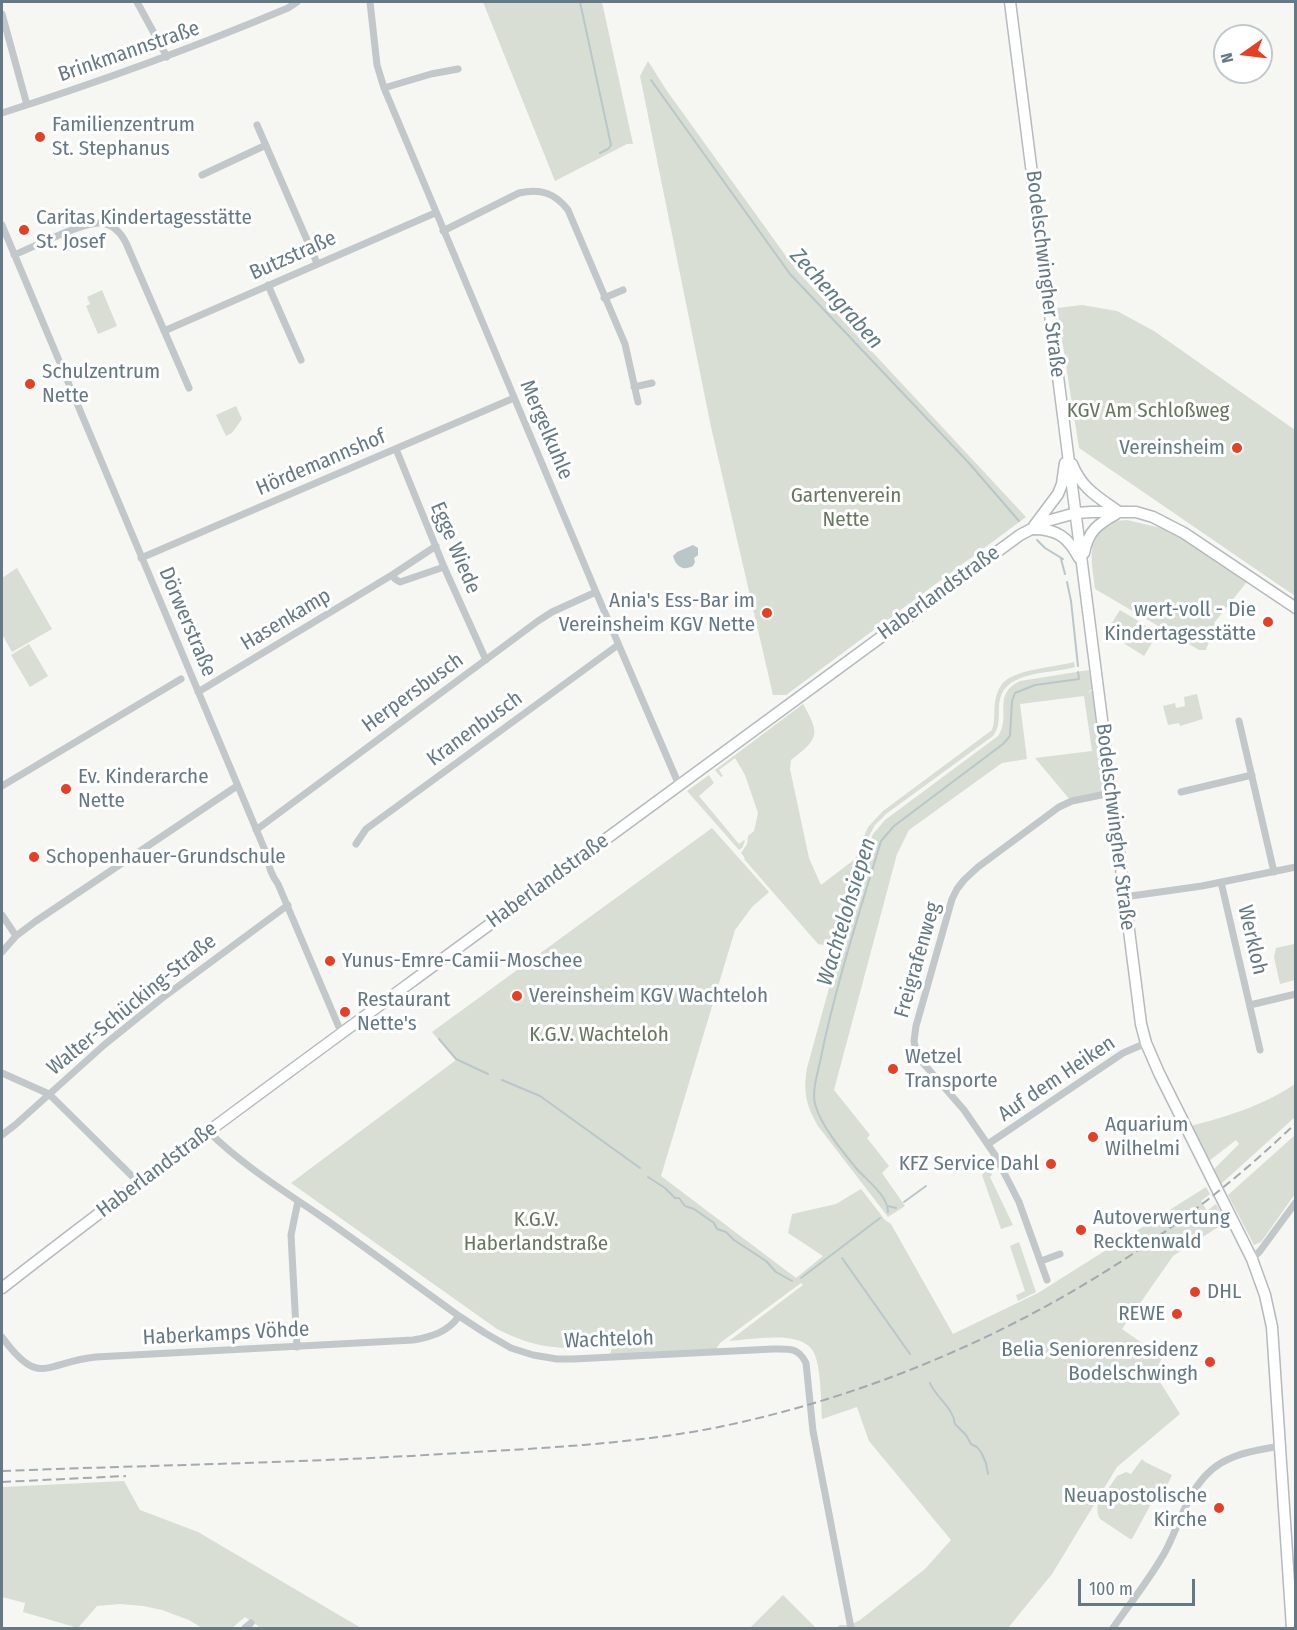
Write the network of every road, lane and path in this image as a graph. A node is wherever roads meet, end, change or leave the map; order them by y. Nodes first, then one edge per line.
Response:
1 (137, 2) edge
2 (297, 2) edge
3 (370, 2) edge
4 (1010, 2) edge
5 (2, 14) edge
6 (167, 57) junction
7 (458, 69) dead end
8 (384, 88) junction
9 (27, 105) junction
10 (2, 113) edge
11 (257, 125) dead end
12 (266, 145) junction
13 (202, 175) dead end
14 (435, 213) junction
15 (2, 225) edge
16 (443, 231) junction
17 (14, 255) junction
18 (317, 263) junction
19 (268, 285) junction
20 (623, 291) dead end
21 (604, 298) junction
22 (164, 331) junction
23 (301, 360) dead end
24 (652, 383) dead end
25 (634, 387) junction
26 (189, 388) dead end
27 (514, 398) junction
28 (638, 402) dead end
29 (396, 449) junction
30 (1067, 451) junction
31 (1119, 512) junction
32 (1076, 513) junction
33 (1032, 529) junction
34 (436, 546) junction
35 (141, 558) junction
36 (1082, 566) junction
37 (444, 567) junction
38 (392, 575) junction
39 (596, 592) junction
40 (1296, 608) edge
41 (618, 645) junction
42 (486, 660) junction
43 (181, 679) dead end
44 (198, 693) junction
45 (1239, 721) dead end
46 (1252, 776) junction
47 (679, 785) junction
48 (2, 786) edge
49 (237, 786) junction
50 (1181, 792) dead end
51 (1111, 793) junction
52 (256, 830) junction
53 (356, 844) dead end
54 (1296, 867) edge
55 (1274, 872) junction
56 (1221, 882) junction
57 (1124, 897) junction
58 (288, 905) junction
59 (2, 915) edge
60 (16, 936) junction
61 (2, 952) edge
62 (1296, 994) edge
63 (1250, 1005) junction
64 (341, 1032) junction
65 (1146, 1043) junction
66 (1260, 1050) dead end
67 (2, 1073) edge
68 (49, 1094) junction
69 (209, 1132) junction
70 (2, 1135) edge
71 (988, 1144) junction
72 (139, 1183) junction
73 (298, 1201) junction
74 (1296, 1202) edge
75 (1060, 1254) dead end
76 (1252, 1259) junction
77 (1041, 1261) junction
78 (1047, 1280) dead end
79 (2, 1288) edge
80 (459, 1316) junction
81 (2, 1337) edge
82 (297, 1347) junction
83 (1280, 1446) junction
84 (251, 1623) dead end
85 (245, 1629) edge
86 (851, 1629) edge
87 (1113, 1629) edge
88 (1292, 1629) edge

1 - 6 street
2 - 6 street, Brinkmannstraße
3 - 8 street, Mergelkuhle
4 - 30 street, Bodelschwingher Straße
5 - 9 street
6 - 9 street, Brinkmannstraße
7 - 8 street
8 - 14 street, Mergelkuhle
9 - 10 street, Brinkmannstraße
11 - 12 street
12 - 13 street
12 - 18 street
14 - 16 street, Mergelkuhle
14 - 18 street, Butzstraße
15 - 17 street, Dörwerstraße
16 - 21 street
16 - 27 street, Mergelkuhle
17 - 22 street
17 - 35 street, Dörwerstraße
18 - 19 street, Butzstraße
19 - 22 street, Butzstraße
19 - 23 street
20 - 21 street
21 - 25 street
22 - 26 street
24 - 25 street
25 - 28 street
27 - 29 street, Hördemannshof
27 - 39 street, Mergelkuhle
29 - 34 street, Egge Wiede
29 - 35 street, Hördemannshof
30 - 31 street
30 - 32 street, Bodelschwingher Straße
30 - 33 street
31 - 32 street, Haberlandstraße
31 - 36 street
31 - 40 street, Haberlandstraße
32 - 33 street, Haberlandstraße
32 - 36 street, Bodelschwingher Straße
33 - 36 street
33 - 47 street, Haberlandstraße
34 - 37 street, Egge Wiede
34 - 38 street, Hasenkamp
35 - 44 street, Dörwerstraße
36 - 51 street, Bodelschwingher Straße
37 - 38 street
37 - 42 street, Egge Wiede
38 - 44 street, Hasenkamp
39 - 41 street, Mergelkuhle
39 - 42 street, Herpersbusch
41 - 47 street, Mergelkuhle
41 - 53 street, Kranenbusch
42 - 52 street, Herpersbusch
43 - 48 street
44 - 49 street, Dörwerstraße
45 - 46 street
46 - 50 street
46 - 55 street
47 - 64 street, Haberlandstraße
49 - 52 street, Dörwerstraße
49 - 60 street
51 - 57 street, Bodelschwingher Straße
51 - 71 street, Freigrafenweg
52 - 58 street, Dörwerstraße
54 - 55 street
55 - 56 street
56 - 57 street
56 - 63 street, Werkloh
57 - 65 street, Bodelschwingher Straße
58 - 64 street, Dörwerstraße
58 - 68 street, Walter-Schücking-Straße
59 - 60 street
60 - 61 street
62 - 63 street, Werkloh
63 - 66 street, Werkloh
64 - 69 street, Haberlandstraße
65 - 71 street, Auf dem Heiken
65 - 76 street, Bodelschwingher Straße
67 - 68 street
68 - 70 street, Walter-Schücking-Straße
68 - 72 street
69 - 72 street, Haberlandstraße
69 - 73 street, Wachteloh
71 - 77 street, Freigrafenweg
72 - 79 street, Haberlandstraße
73 - 80 street, Wachteloh
73 - 82 street
74 - 76 street
75 - 77 street
76 - 83 street, Bodelschwingher Straße
77 - 78 street, Freigrafenweg
80 - 82 street, Haberkamps Vöhde
80 - 86 street, Wachteloh
81 - 82 street, Haberkamps Vöhde
83 - 87 street
83 - 88 street, Bodelschwingher Straße
84 - 85 street

